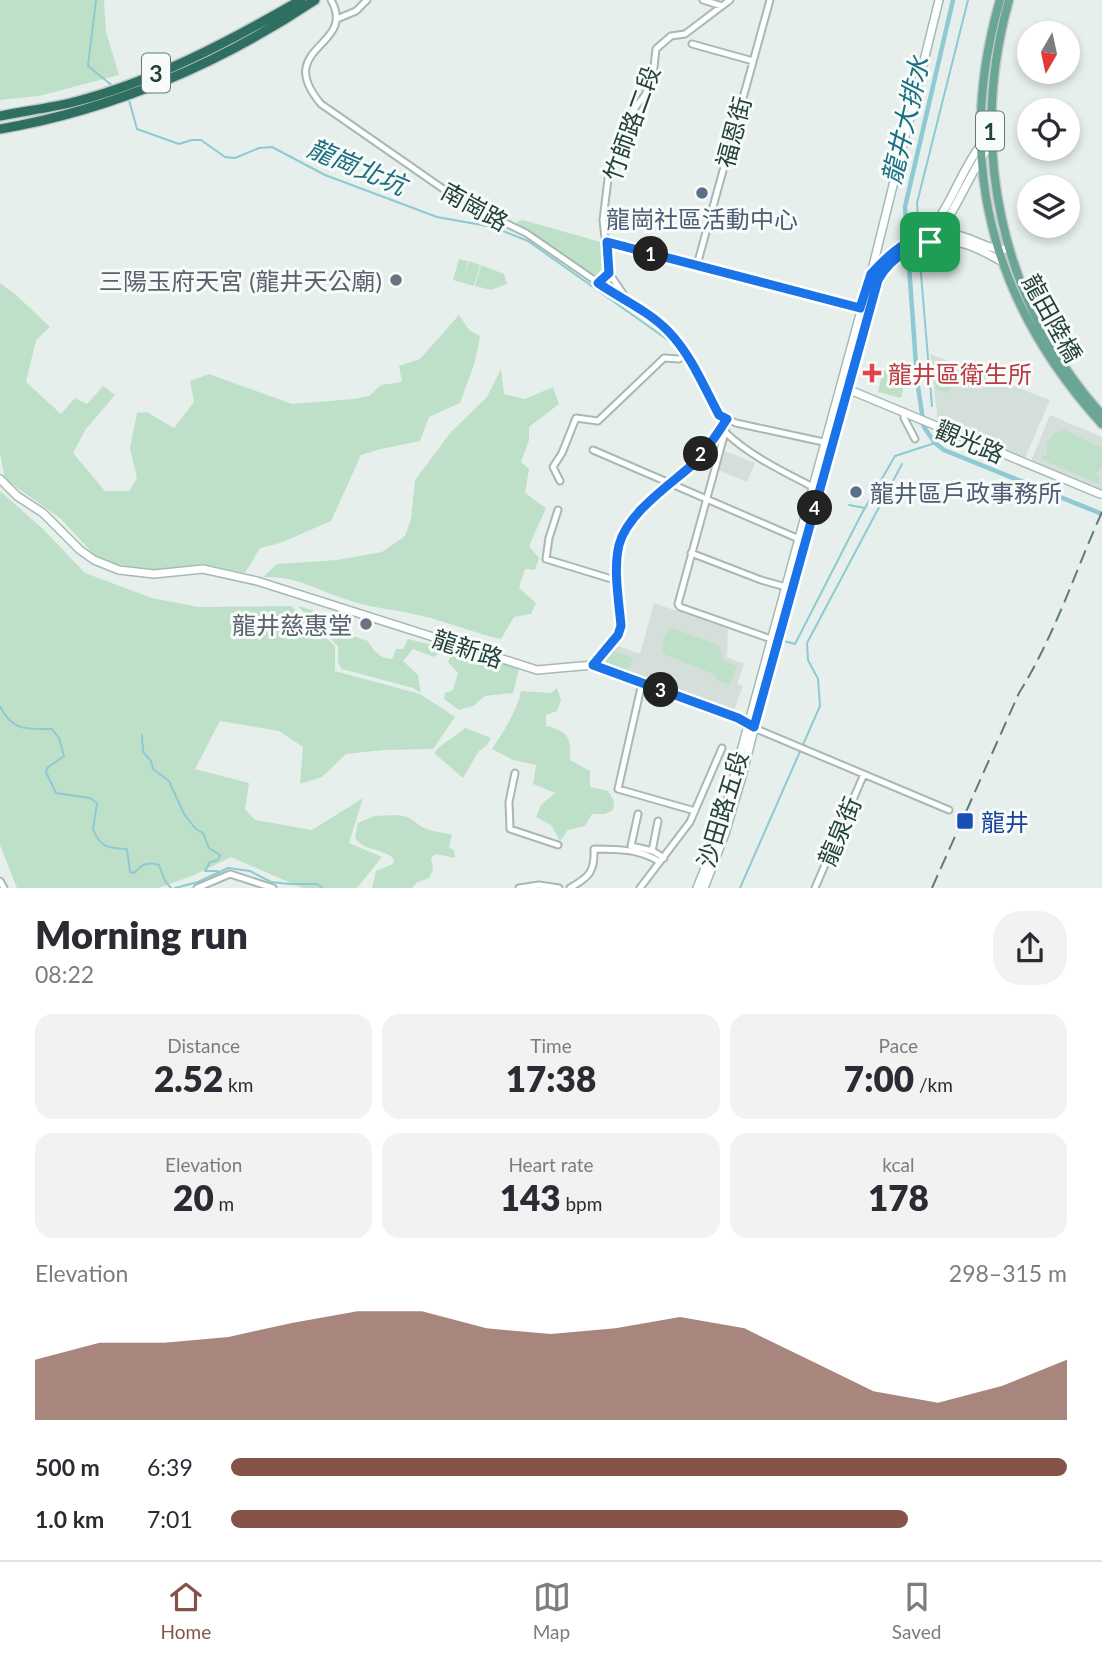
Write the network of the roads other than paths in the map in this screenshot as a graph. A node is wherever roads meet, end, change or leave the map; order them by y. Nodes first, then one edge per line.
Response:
1 (301, 0) edge
2 (315, 0) edge
3 (368, 0) edge
4 (703, 0) edge
5 (730, 0) edge
6 (770, 0) edge
7 (939, 0) edge
8 (1000, 0) edge
9 (1009, 0) edge
10 (332, 2) edge
11 (722, 6) junction
12 (337, 19) junction
13 (692, 44) dead end
14 (753, 61) junction
15 (0, 116) edge
16 (0, 129) edge
17 (991, 145) junction
18 (980, 146) junction
19 (981, 157) junction
20 (938, 233) junction
21 (928, 238) junction
22 (607, 242) junction
23 (1009, 249) junction
24 (997, 251) junction
25 (1001, 261) junction
26 (698, 265) junction
27 (609, 273) junction
28 (874, 277) junction
29 (598, 283) junction
30 (628, 301) junction
31 (860, 308) junction
32 (679, 359) dead end
33 (845, 388) junction
34 (907, 413) junction
35 (1102, 415) edge
36 (727, 419) junction
37 (1102, 424) edge
38 (725, 432) junction
39 (915, 439) dead end
40 (829, 443) junction
41 (593, 450) dead end
42 (0, 479) edge
43 (560, 481) dead end
44 (669, 484) junction
45 (816, 488) junction
46 (1100, 494) dead end
47 (705, 500) junction
48 (558, 510) dead end
49 (802, 540) junction
50 (691, 552) junction
51 (618, 581) junction
52 (786, 587) junction
53 (774, 640) junction
54 (593, 665) junction
55 (642, 683) junction
56 (751, 725) junction
57 (722, 748) dead end
58 (516, 773) dead end
59 (864, 774) junction
60 (948, 810) dead end
61 (695, 811) junction
62 (638, 814) dead end
63 (658, 821) dead end
64 (721, 836) junction
65 (558, 845) dead end
66 (652, 851) junction
67 (662, 860) junction
68 (0, 881) edge
69 (4, 888) edge
70 (197, 888) edge
71 (272, 888) edge
72 (519, 888) edge
73 (559, 888) edge
74 (570, 888) edge
75 (640, 888) edge
76 (697, 888) edge
77 (704, 888) edge
78 (815, 888) edge

1 - 15 highway, 3
2 - 16 highway, 3
3 - 12 street
4 - 11 street
5 - 11 street, 竹師路二段
6 - 14 street, 福恩街
7 - 28 street
8 - 18 main road, 1
9 - 17 main road, 1
10 - 12 street
11 - 22 street, 竹師路二段
12 - 29 street, 南崗路
13 - 14 street
14 - 26 street, 福恩街
17 - 19 street
17 - 23 main road, 1
18 - 19 main road, 1
18 - 21 street
19 - 20 street
19 - 24 main road, 1
20 - 21 street
20 - 24 street
21 - 25 street
21 - 28 street
22 - 26 street
22 - 27 street, 竹師路二段
23 - 24 street
23 - 35 main road, 龍田陸橋 / 1
24 - 25 main road, 1
25 - 37 main road, 龍田陸橋 / 1
26 - 31 street
27 - 29 street
27 - 30 street
28 - 31 street
28 - 33 street
29 - 30 street, 南崗路
30 - 36 street
31 - 33 street
32 - 43 street
33 - 34 street, 觀光路
33 - 40 street, 沙田路五段
34 - 39 street
34 - 46 street, 觀光路
36 - 38 street
36 - 40 street
36 - 44 street
38 - 45 street
38 - 47 street
40 - 45 street, 沙田路五段
41 - 44 street
42 - 54 street, 龍新路
44 - 47 street
44 - 51 street
45 - 49 street, 沙田路五段
47 - 49 street
47 - 50 street
48 - 51 street
49 - 52 street, 沙田路五段
49 - 53 street, 沙田路五段
50 - 52 street
50 - 53 street
51 - 54 street
52 - 53 street, 沙田路五段
53 - 56 street, 沙田路五段
54 - 55 street, 龍新路
55 - 56 street, 龍新路
55 - 61 street
56 - 59 street, 龍新路
56 - 64 street, 沙田路五段
57 - 61 street
58 - 65 street
59 - 60 street, 龍新路
59 - 78 street, 龍泉街
61 - 67 street
62 - 66 street
63 - 66 street
64 - 76 street, 沙田路五段
64 - 77 street, 沙田路五段
66 - 67 street
67 - 74 street
67 - 75 street
68 - 69 street
70 - 71 street
72 - 73 street

